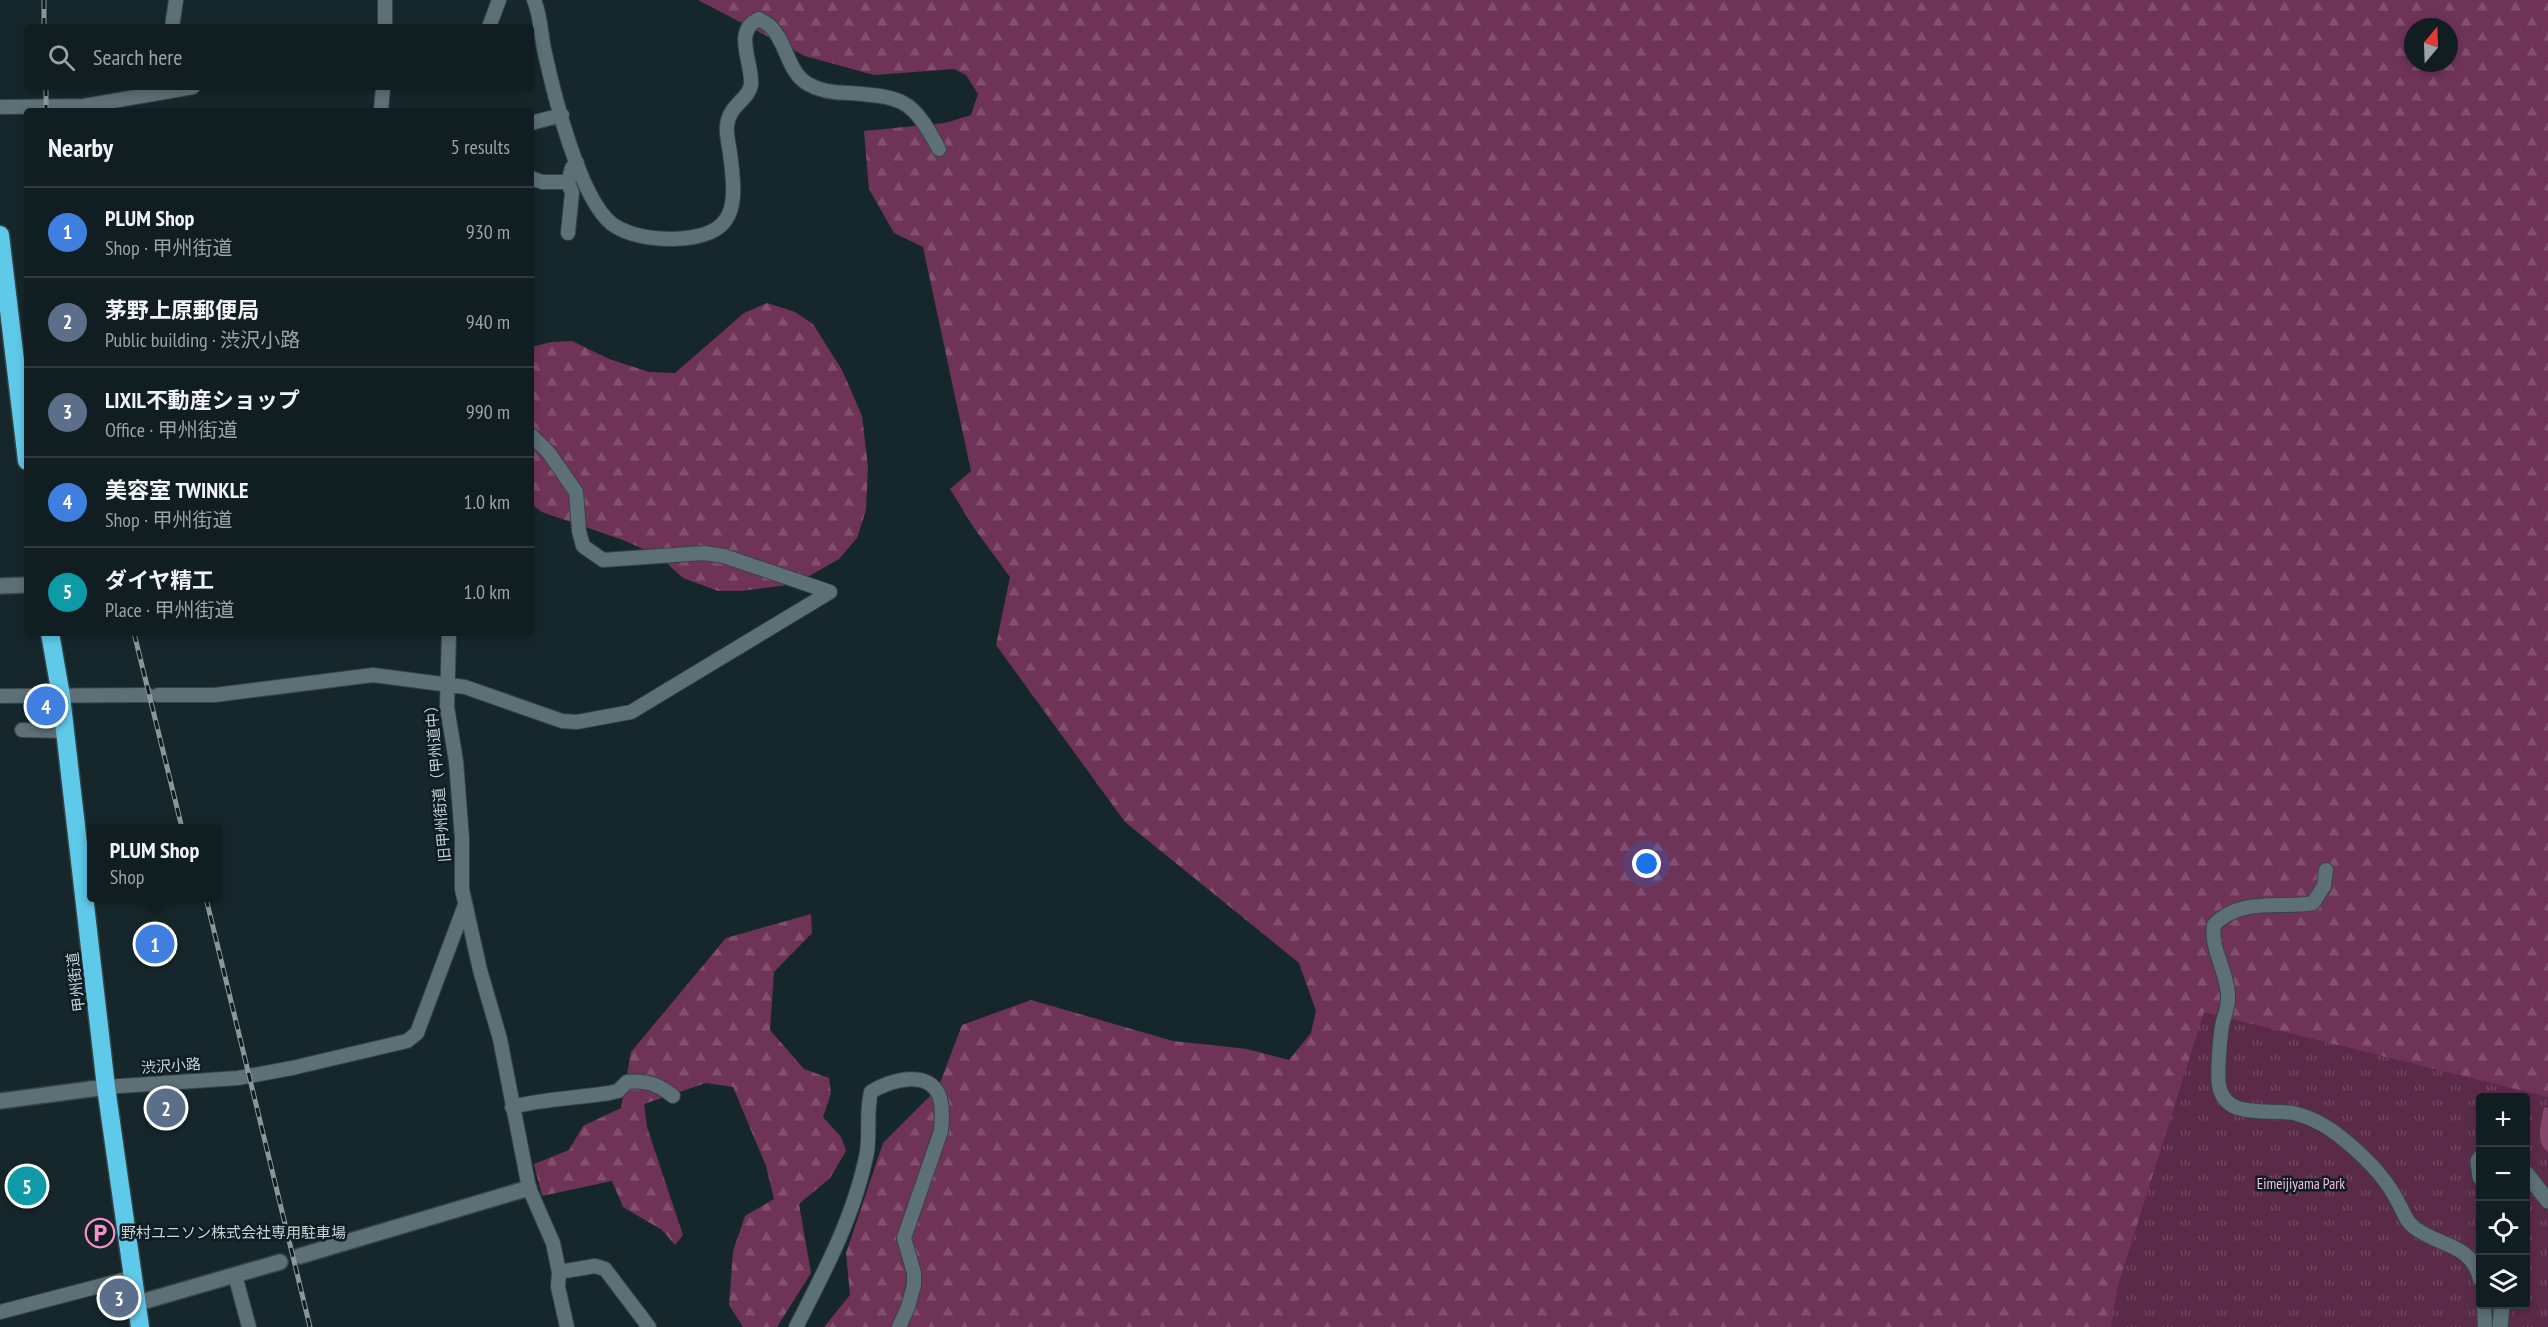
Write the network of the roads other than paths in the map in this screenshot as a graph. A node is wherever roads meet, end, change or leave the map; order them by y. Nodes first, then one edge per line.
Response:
1 (176, 0) edge
2 (385, 0) edge
3 (499, 0) edge
4 (534, 0) edge
5 (172, 24) edge
6 (386, 24) edge
7 (490, 24) edge
8 (167, 90) edge
9 (383, 90) edge
10 (116, 106) edge
11 (0, 107) edge
12 (381, 108) edge
13 (561, 115) junction
14 (534, 122) edge
15 (939, 149) dead end
16 (577, 163) junction
17 (534, 179) edge
18 (568, 182) junction
19 (568, 233) dead end
20 (0, 235) edge
21 (24, 436) edge
22 (534, 438) edge
23 (24, 585) edge
24 (0, 586) edge
25 (50, 636) edge
26 (449, 636) edge
27 (448, 683) junction
28 (0, 696) edge
29 (60, 696) junction
30 (22, 730) dead end
31 (64, 731) junction
32 (2326, 870) dead end
33 (465, 905) junction
34 (253, 1074) joint
35 (106, 1087) junction
36 (673, 1096) dead end
37 (0, 1101) edge
38 (512, 1107) junction
39 (2530, 1178) edge
40 (529, 1188) junction
41 (2548, 1201) edge
42 (300, 1256) dead end
43 (280, 1262) dead end
44 (2476, 1267) edge
45 (559, 1272) junction
46 (235, 1275) junction
47 (134, 1277) junction
48 (138, 1303) junction
49 (2484, 1309) edge
50 (2502, 1309) edge
51 (0, 1312) edge
52 (140, 1327) edge
53 (249, 1327) edge
54 (567, 1327) edge
55 (649, 1327) edge
56 (796, 1327) edge
57 (899, 1327) edge
58 (2485, 1327) edge
59 (2500, 1327) edge

1 - 5 street
2 - 6 street
3 - 7 street
4 - 13 street
8 - 10 street
9 - 12 street
10 - 11 street
13 - 14 street
13 - 16 street
15 - 16 street
16 - 18 street
17 - 18 street
18 - 19 street
20 - 21 highway
22 - 27 street
23 - 24 street
25 - 29 highway, 甲州街道
26 - 27 street, 旧甲州街道（甲州道中）
27 - 29 street
27 - 33 street, 旧甲州街道（甲州道中）
28 - 29 street
29 - 31 highway, 甲州街道
30 - 31 street
31 - 35 highway, 甲州街道
32 - 44 street
33 - 34 street, 旧甲州街道（甲州道中）
33 - 38 street
34 - 35 street, 渋沢小路
35 - 37 street
35 - 47 highway, 甲州街道
36 - 38 street
38 - 40 street
39 - 41 street
40 - 42 street
40 - 45 street
43 - 46 street
45 - 54 street
45 - 55 street
46 - 48 street
46 - 53 street
47 - 48 highway, 甲州街道
47 - 51 street
48 - 52 highway, 甲州街道
49 - 58 street
50 - 59 street
56 - 57 street

